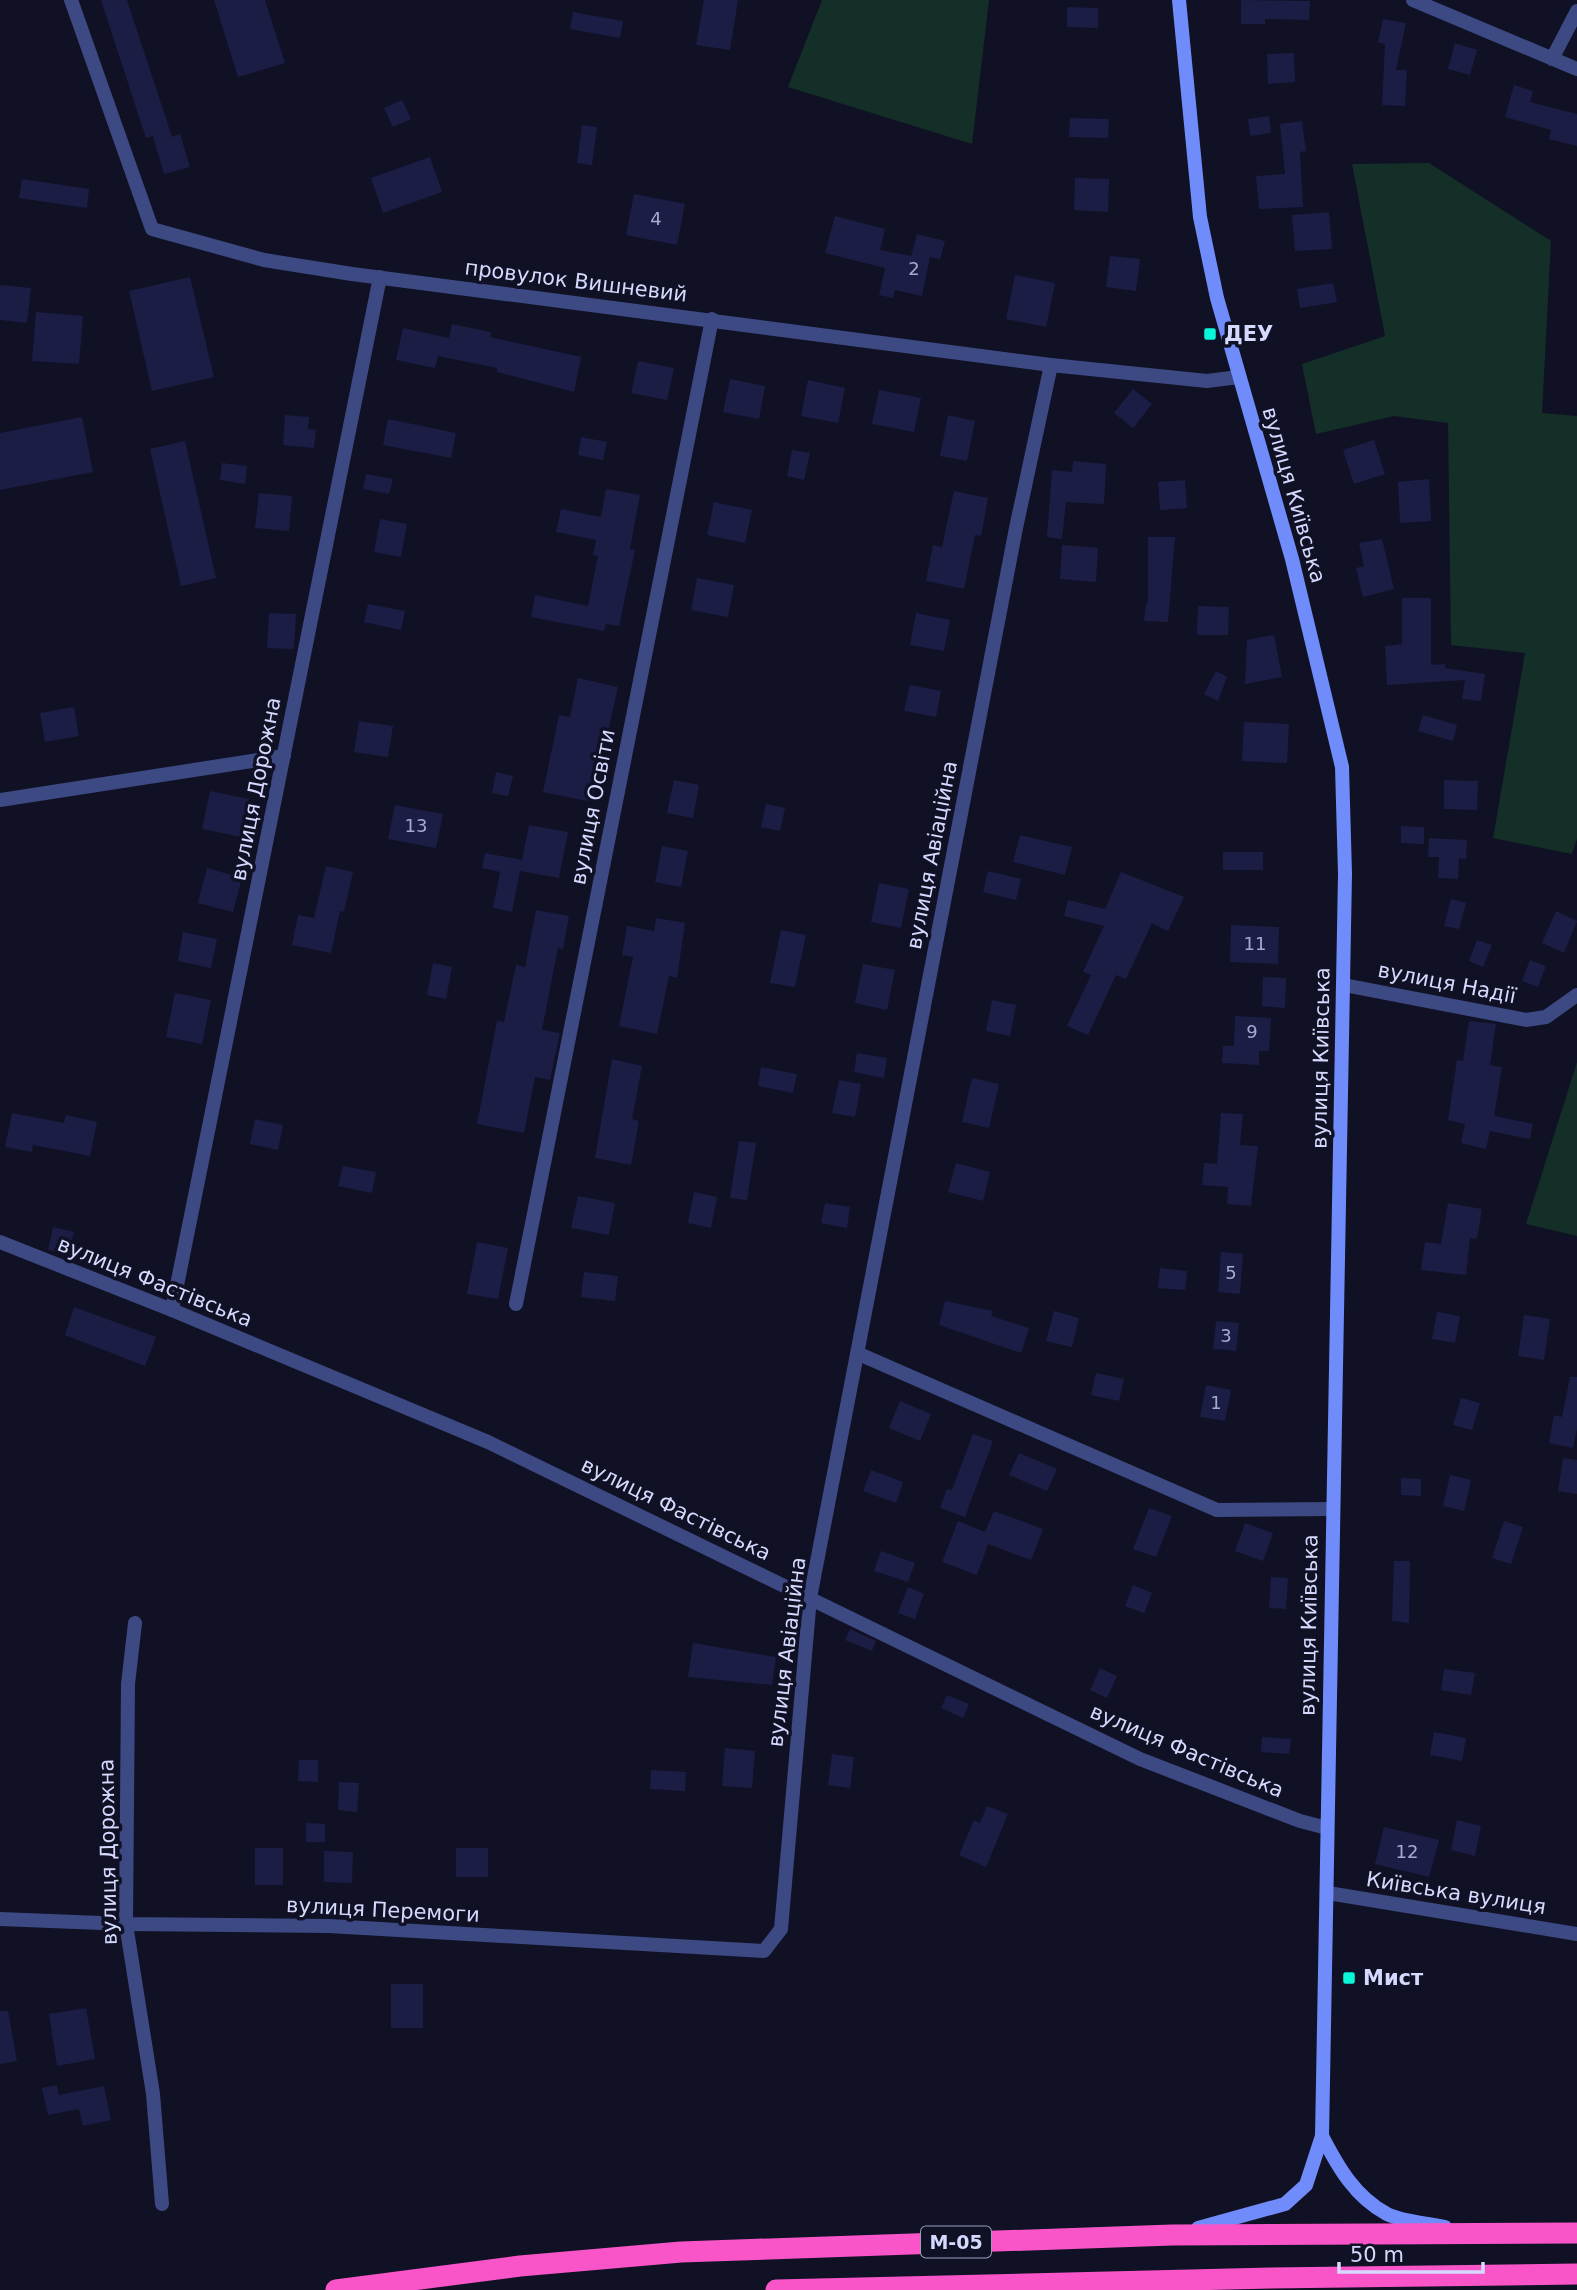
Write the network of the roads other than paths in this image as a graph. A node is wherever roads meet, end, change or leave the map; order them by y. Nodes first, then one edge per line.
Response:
1 (71, 0) edge
2 (1179, 0) edge
3 (1413, 0) edge
4 (1577, 11) edge
5 (1552, 59) junction
6 (1577, 69) edge
7 (380, 277) junction
8 (712, 319) junction
9 (1051, 365) junction
10 (1239, 377) junction
11 (284, 755) junction
12 (0, 800) edge
13 (1344, 985) junction
14 (1577, 995) edge
15 (0, 1242) edge
16 (516, 1304) dead end
17 (172, 1310) junction
18 (859, 1354) junction
19 (1332, 1509) junction
20 (810, 1598) junction
21 (135, 1623) dead end
22 (1327, 1828) junction
23 (1328, 1893) junction
24 (0, 1919) edge
25 (126, 1924) junction
26 (1577, 1934) edge
27 (764, 1951) joint
28 (1322, 2136) junction
29 (162, 2204) dead end
30 (1577, 2233) edge
31 (1172, 2235) junction
32 (1487, 2235) junction
33 (1577, 2274) edge
34 (336, 2290) edge
35 (776, 2290) edge

1 - 7 street, провулок Вишневий
2 - 10 street, вулиця Київська
3 - 5 street
4 - 5 street
5 - 6 street
7 - 8 street, провулок Вишневий
7 - 11 street, вулиця Дорожна
8 - 9 street, провулок Вишневий
8 - 16 street, вулиця Освіти
9 - 10 street, провулок Вишневий
9 - 18 street, вулиця Авіаційна
10 - 13 street, вулиця Київська
11 - 12 street
11 - 17 street, вулиця Дорожна
13 - 14 street, вулиця Надії
13 - 19 street, вулиця Київська
15 - 17 street, вулиця Фастівська
17 - 20 street, вулиця Фастівська
18 - 19 street
18 - 20 street, вулиця Авіаційна
19 - 22 street, вулиця Київська
20 - 22 street, вулиця Фастівська
20 - 27 street, вулиця Авіаційна
21 - 25 street, вулиця Дорожна
22 - 23 street, вулиця Київська
23 - 26 street, Київська вулиця
23 - 28 street, вулиця Київська
24 - 25 street, вулиця Перемоги
25 - 27 street, вулиця Перемоги
25 - 29 street, вулиця Дорожна
28 - 31 street
28 - 32 street
30 - 32 highway, М-05
31 - 32 highway, М-05
31 - 34 highway, М-05
33 - 35 highway, М-05

